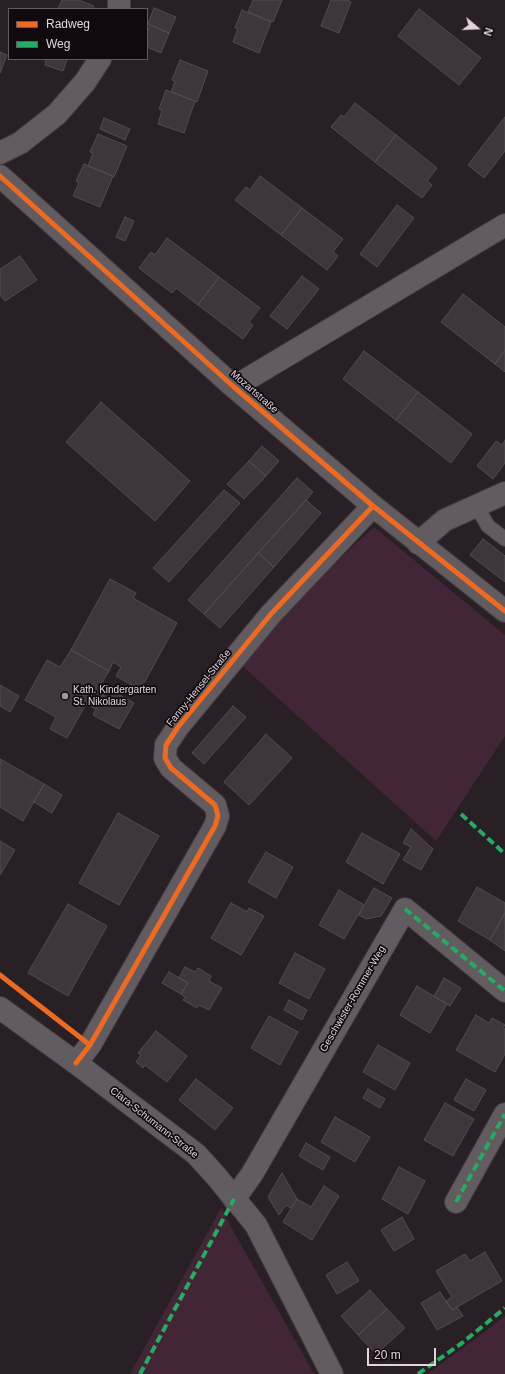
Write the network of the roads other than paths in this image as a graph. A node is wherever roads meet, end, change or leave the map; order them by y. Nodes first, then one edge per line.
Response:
1 (99, 60) edge
2 (0, 153) edge
3 (0, 176) edge
4 (505, 224) edge
5 (234, 388) junction
6 (505, 493) edge
7 (373, 506) junction
8 (477, 507) junction
9 (505, 539) edge
10 (418, 544) junction
11 (505, 611) edge
12 (505, 991) edge
13 (0, 1008) edge
14 (76, 1063) junction
15 (505, 1114) edge
16 (234, 1198) junction
17 (456, 1202) dead end
18 (332, 1374) edge

1 - 2 street
3 - 5 street, Mozartstraße
4 - 5 street, Mozartstraße
5 - 7 street, Mozartstraße
6 - 8 street
7 - 10 street, Mozartstraße
7 - 14 street, Fanny-Hensel-Straße
8 - 9 lane
8 - 10 street
10 - 11 street, Mozartstraße
12 - 16 street, Geschwister-Rommer-Weg
13 - 14 street, Clara-Schumann-Straße
14 - 16 street, Clara-Schumann-Straße
15 - 17 street
16 - 18 street, Clara-Schumann-Straße

